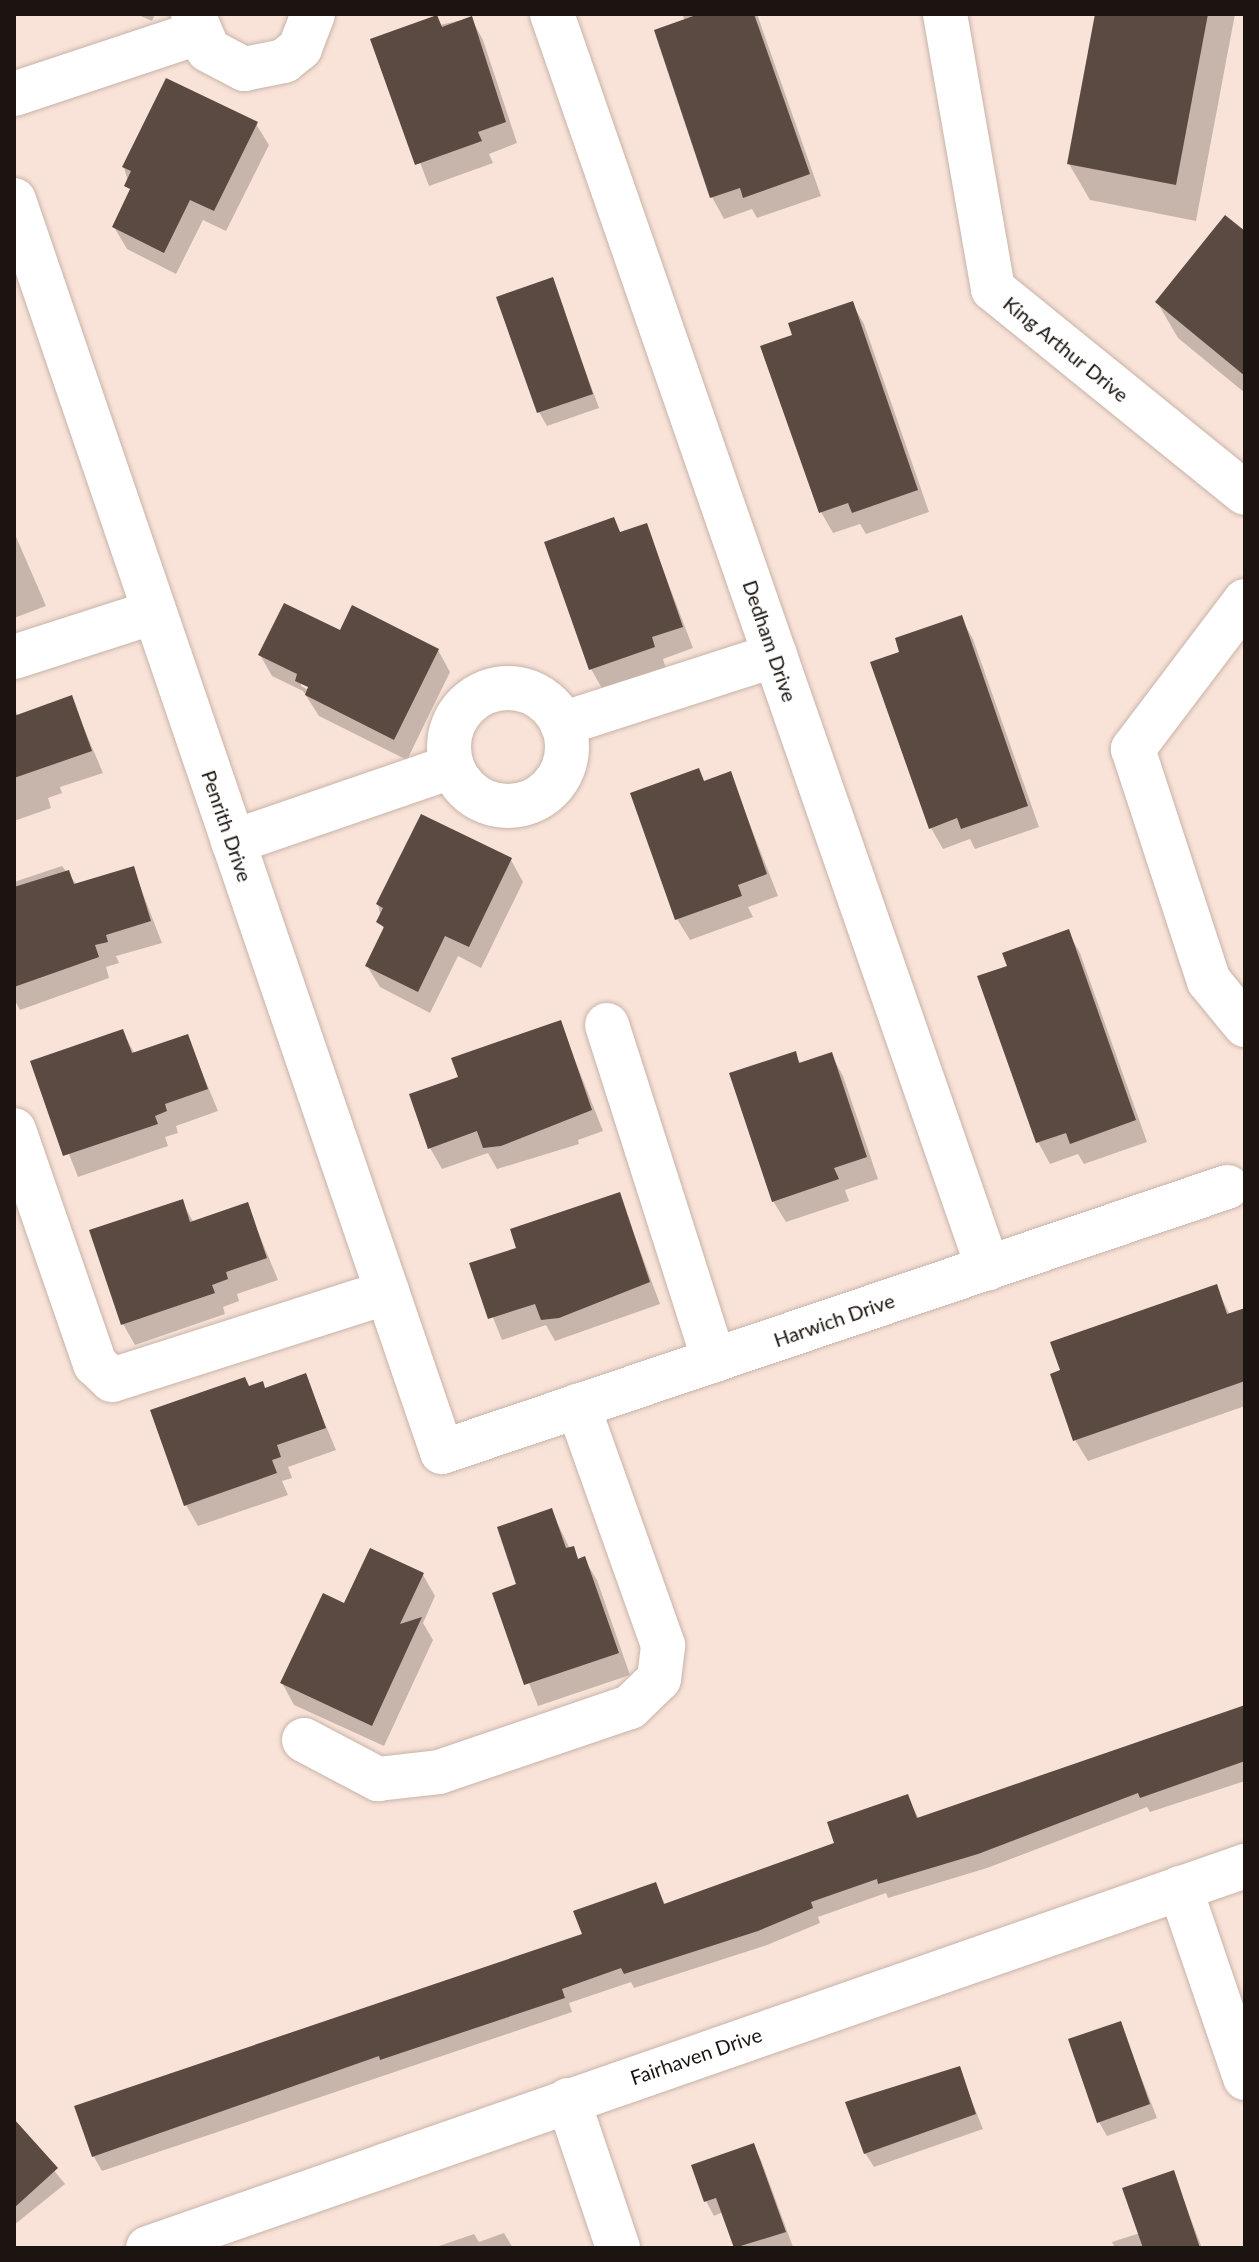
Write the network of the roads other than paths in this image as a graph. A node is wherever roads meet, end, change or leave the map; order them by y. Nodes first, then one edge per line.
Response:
1 (313, 14) edge
2 (552, 14) edge
3 (945, 14) edge
4 (195, 23) edge
5 (14, 94) edge
6 (14, 200) edge
7 (25, 269) edge
8 (1245, 493) edge
9 (1245, 601) edge
10 (154, 612) junction
11 (775, 655) junction
12 (14, 657) edge
13 (562, 724) junction
14 (451, 767) junction
15 (233, 842) junction
16 (607, 1025) dead end
17 (1245, 1025) edge
18 (14, 1130) edge
19 (1227, 1187) dead end
20 (988, 1268) junction
21 (387, 1292) junction
22 (714, 1360) junction
23 (578, 1406) junction
24 (442, 1452) joint
25 (304, 1740) dead end
26 (1245, 1866) edge
27 (1180, 1888) junction
28 (1245, 2078) edge
29 (568, 2100) junction
30 (148, 2248) edge
31 (618, 2248) edge

1 - 4 street
2 - 11 street, Dedham Drive
3 - 8 street, King Arthur Drive
4 - 5 street
6 - 7 street, Penrith Drive
7 - 10 street, Penrith Drive
9 - 17 street
10 - 12 street
10 - 15 street, Penrith Drive
11 - 13 street
11 - 20 street, Dedham Drive
13 - 14 street
13 - 14 street
14 - 15 street
15 - 21 street, Penrith Drive
16 - 22 street
18 - 21 street
19 - 20 street, Harwich Drive
20 - 22 street, Harwich Drive
21 - 24 street, Penrith Drive
22 - 23 street, Harwich Drive
23 - 24 street, Harwich Drive
23 - 25 street
26 - 27 street, Fairhaven Drive
27 - 28 street
27 - 29 street, Fairhaven Drive
29 - 30 street, Fairhaven Drive
29 - 31 street

